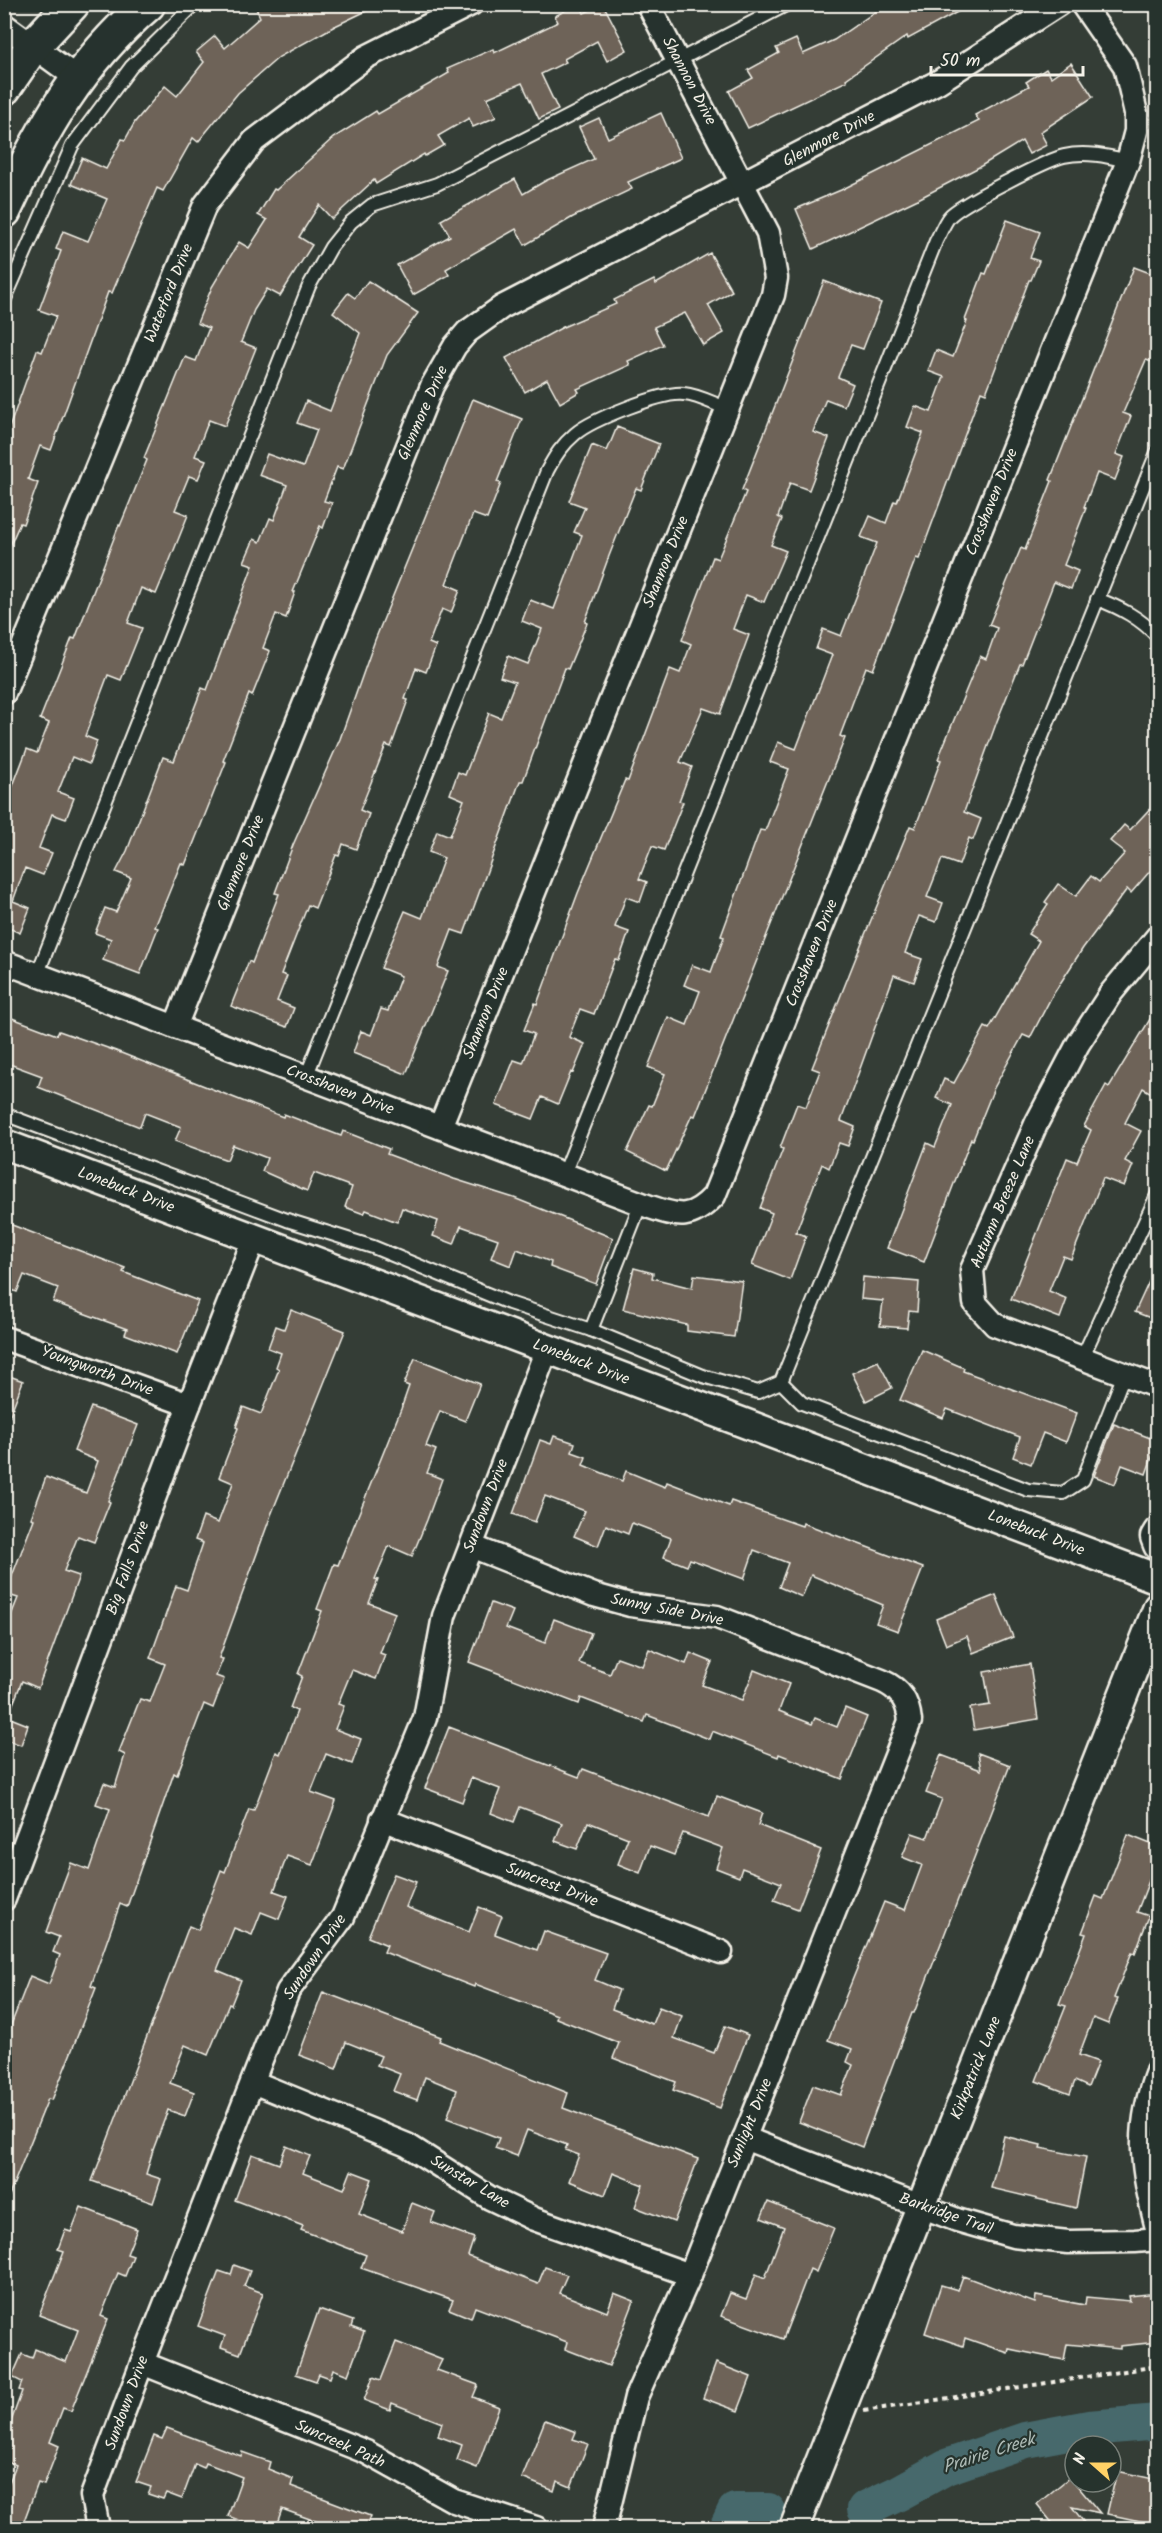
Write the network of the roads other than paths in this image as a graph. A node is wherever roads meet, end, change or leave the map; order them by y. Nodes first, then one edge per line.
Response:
1 (72, 4) edge
2 (148, 4) edge
3 (195, 4) edge
4 (471, 4) edge
5 (648, 4) edge
6 (788, 4) edge
7 (1059, 4) edge
8 (1082, 4) edge
9 (4, 25) edge
10 (32, 47) junction
11 (678, 61) junction
12 (77, 78) junction
13 (4, 88) edge
14 (1128, 161) junction
15 (744, 184) junction
16 (4, 211) edge
17 (4, 301) edge
18 (728, 409) junction
19 (1158, 450) edge
20 (1097, 599) junction
21 (1158, 637) edge
22 (4, 693) edge
23 (1158, 936) edge
24 (4, 962) edge
25 (37, 975) junction
26 (175, 1028) junction
27 (306, 1077) junction
28 (4, 1114) edge
29 (440, 1127) junction
30 (4, 1144) edge
31 (564, 1174) junction
32 (1158, 1193) edge
33 (641, 1203) junction
34 (254, 1239) junction
35 (591, 1330) junction
36 (4, 1338) edge
37 (547, 1349) junction
38 (1082, 1358) junction
39 (1124, 1374) junction
40 (781, 1382) junction
41 (1158, 1387) edge
42 (189, 1405) junction
43 (1158, 1532) edge
44 (1158, 1545) edge
45 (471, 1546) junction
46 (1158, 1579) edge
47 (1158, 1607) edge
48 (910, 1721) joint
49 (382, 1819) junction
50 (4, 1899) edge
51 (721, 1952) dead end
52 (1158, 2068) edge
53 (253, 2082) junction
54 (744, 2138) junction
55 (921, 2206) junction
56 (1158, 2232) edge
57 (1158, 2239) edge
58 (690, 2276) junction
59 (141, 2363) junction
60 (795, 2526) edge
61 (98, 2529) edge
62 (536, 2529) edge
63 (604, 2529) edge

1 - 10 main road
2 - 12 main road
3 - 17 lane
4 - 22 street, Waterford Drive
5 - 11 street, Shannon Drive
6 - 11 lane
7 - 15 street, Glenmore Drive
8 - 14 street, Crosshaven Drive
9 - 10 street
10 - 12 street
10 - 13 main road
11 - 15 street, Shannon Drive
11 - 25 lane
12 - 16 main road
14 - 31 lane
14 - 33 street, Crosshaven Drive
15 - 18 street, Shannon Drive
15 - 26 street, Glenmore Drive
18 - 27 lane
18 - 29 street, Shannon Drive
19 - 20 lane
20 - 21 lane
20 - 40 lane
23 - 38 street, Autumn Breeze Lane
24 - 25 street, Crosshaven Drive
25 - 26 street, Crosshaven Drive
26 - 27 street, Crosshaven Drive
27 - 29 street, Crosshaven Drive
28 - 35 lane
29 - 31 street, Crosshaven Drive
30 - 34 street, Lonebuck Drive
31 - 33 street, Crosshaven Drive
32 - 38 lane
33 - 35 lane
34 - 37 street, Lonebuck Drive
34 - 42 street, Big Falls Drive
35 - 40 lane
36 - 42 street, Youngworth Drive
37 - 45 street, Sundown Drive
37 - 46 street, Lonebuck Drive
38 - 39 street, Autumn Breeze Lane
39 - 40 lane
39 - 41 street, Autumn Breeze Lane
42 - 50 street, Big Falls Drive
43 - 44 street
45 - 48 street, Sunny Side Drive
45 - 49 street, Sundown Drive
47 - 55 street, Kirkpatrick Lane
48 - 54 street, Sunlight Drive
49 - 51 street, Suncrest Drive
49 - 53 street, Sundown Drive
52 - 56 street
53 - 58 street, Sunstar Lane
53 - 59 street, Sundown Drive
54 - 55 street, Barkridge Trail
54 - 58 street, Sunlight Drive
55 - 57 street, Barkridge Trail
55 - 60 street, Kirkpatrick Lane
58 - 63 street, Sunlight Drive
59 - 61 street, Sundown Drive
59 - 62 street, Suncreek Path

